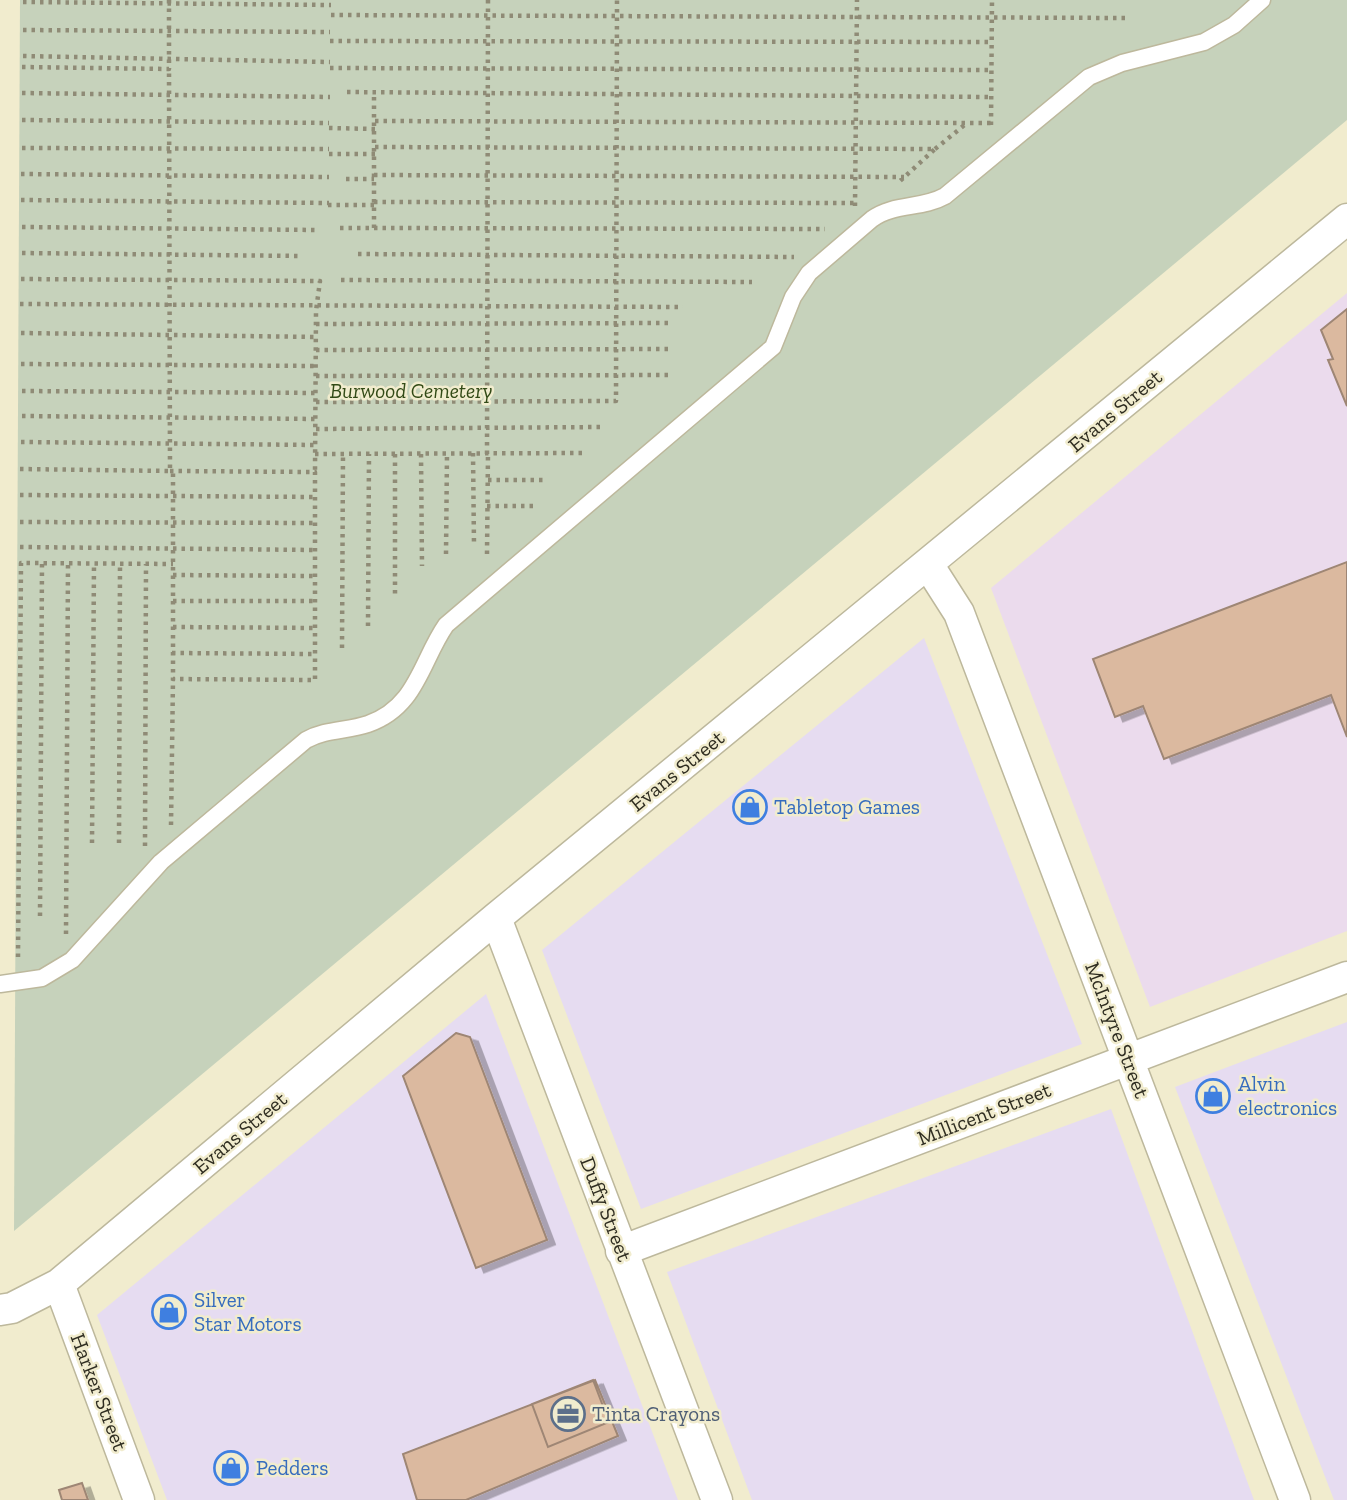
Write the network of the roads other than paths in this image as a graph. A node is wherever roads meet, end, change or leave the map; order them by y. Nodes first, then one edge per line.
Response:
1 (1262, 0) edge
2 (1347, 219) edge
3 (929, 566) junction
4 (496, 918) junction
5 (1347, 977) edge
6 (0, 984) edge
7 (1128, 1060) junction
8 (621, 1251) junction
9 (59, 1284) junction
10 (0, 1310) edge
11 (139, 1500) edge
12 (717, 1500) edge
13 (1295, 1500) edge

1 - 6 lane
2 - 3 street, Evans Street
3 - 4 street, Evans Street
3 - 7 street, McIntyre Street
4 - 8 street, Duffy Street
4 - 9 street, Evans Street
5 - 7 street, Millicent Street
7 - 8 street, Millicent Street
7 - 13 street, McIntyre Street
8 - 12 street, Duffy Street
9 - 10 street, Evans Street
9 - 11 street, Harker Street

